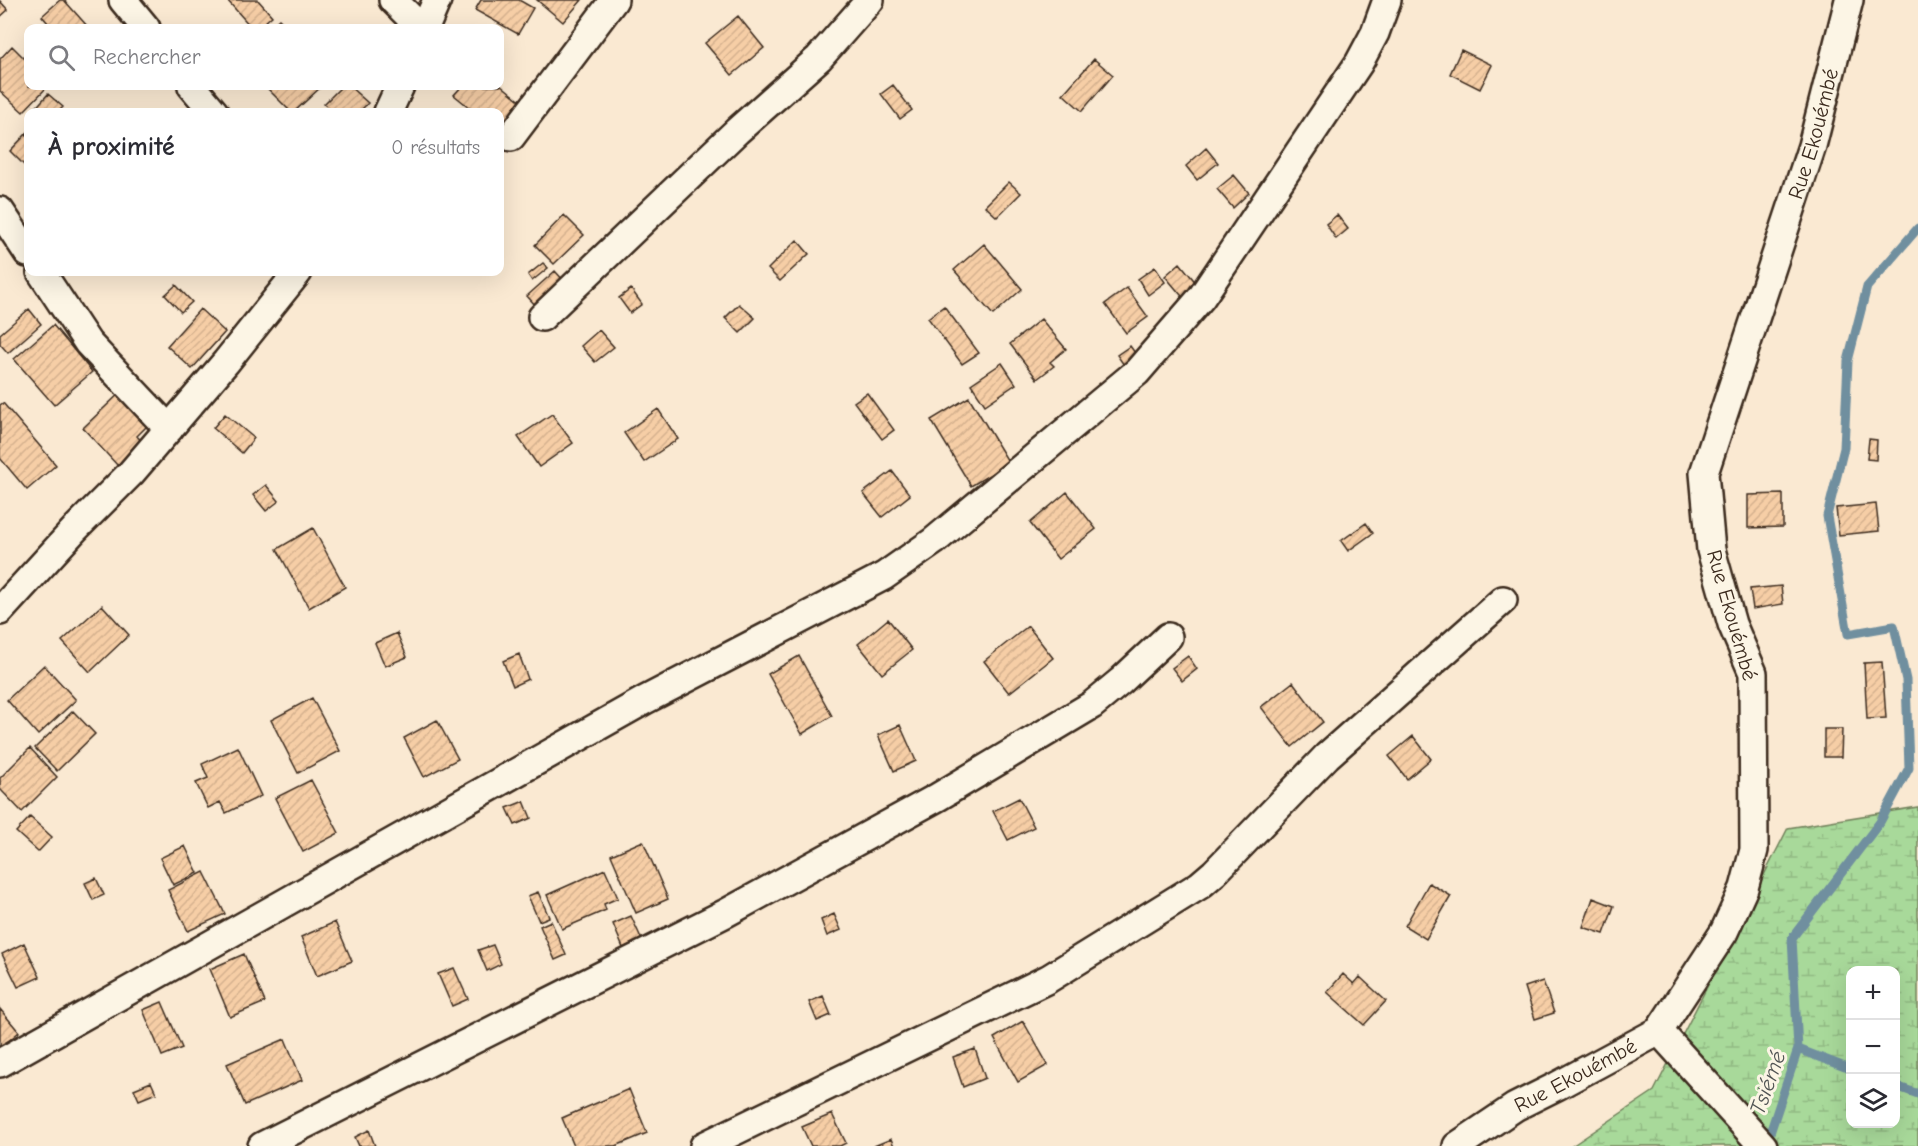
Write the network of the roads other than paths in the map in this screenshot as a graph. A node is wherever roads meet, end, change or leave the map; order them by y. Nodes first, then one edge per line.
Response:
1 (123, 0) edge
2 (393, 0) edge
3 (437, 0) edge
4 (614, 0) edge
5 (870, 0) edge
6 (1387, 0) edge
7 (1849, 0) edge
8 (143, 24) edge
9 (419, 24) edge
10 (425, 24) edge
11 (195, 90) edge
12 (398, 90) edge
13 (211, 108) edge
14 (390, 108) edge
15 (511, 137) dead end
16 (0, 211) edge
17 (24, 247) edge
18 (44, 276) edge
19 (295, 276) edge
20 (542, 317) dead end
21 (169, 429) junction
22 (4, 597) edge
23 (1503, 600) dead end
24 (1168, 637) dead end
25 (1659, 1031) junction
26 (0, 1063) edge
27 (262, 1146) edge
28 (704, 1146) edge
29 (1457, 1146) edge
30 (1763, 1146) edge

1 - 8 street
2 - 9 street
3 - 10 street
4 - 15 street
5 - 20 street
6 - 26 street
7 - 25 street, Rue Ekouémbé
11 - 13 street
12 - 14 street
16 - 17 street
18 - 21 street
19 - 21 street
21 - 22 street
23 - 28 street
24 - 27 street
25 - 29 street, Rue Ekouémbé
25 - 30 street

